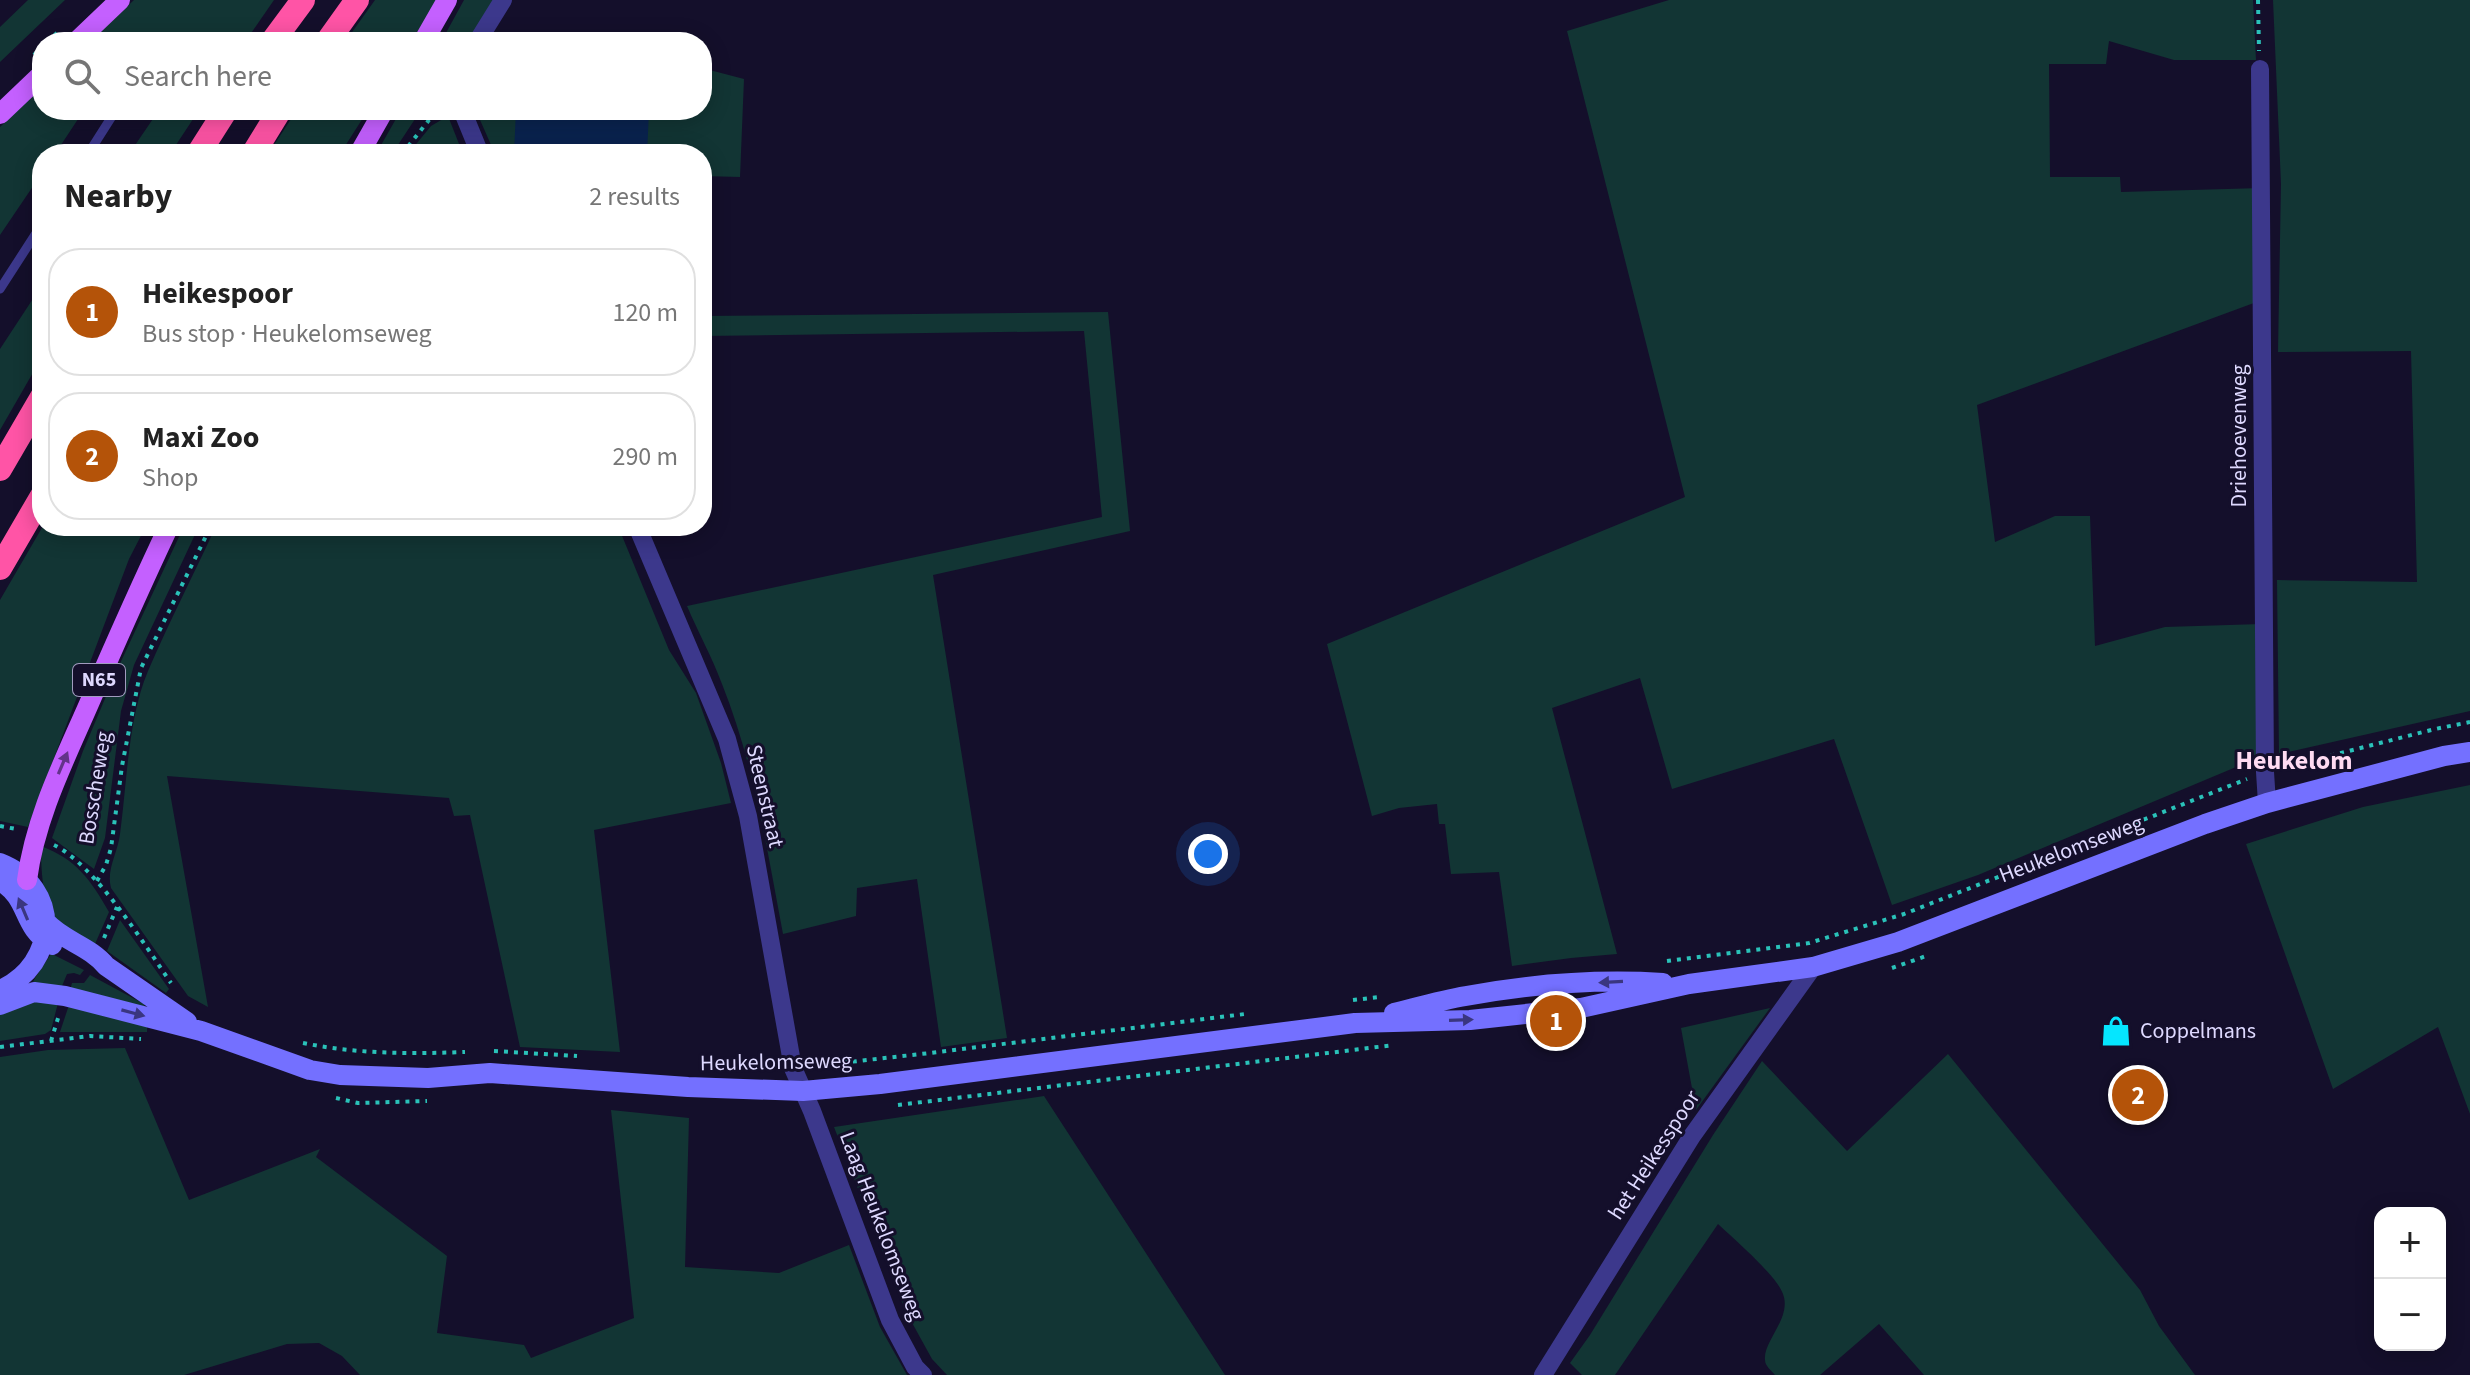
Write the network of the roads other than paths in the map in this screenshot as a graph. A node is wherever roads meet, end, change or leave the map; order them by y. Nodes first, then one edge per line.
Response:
1 (120, 0) edge
2 (303, 0) edge
3 (357, 0) edge
4 (447, 0) edge
5 (503, 0) edge
6 (86, 32) edge
7 (279, 32) edge
8 (334, 32) edge
9 (429, 32) edge
10 (483, 32) edge
11 (2260, 69) road end
12 (32, 84) edge
13 (0, 114) edge
14 (110, 120) edge
15 (220, 120) edge
16 (274, 120) edge
17 (378, 120) edge
18 (466, 120) edge
19 (94, 144) edge
20 (204, 144) edge
21 (259, 144) edge
22 (365, 144) edge
23 (476, 144) edge
24 (32, 239) edge
25 (0, 289) edge
26 (32, 414) edge
27 (0, 469) edge
28 (32, 513) edge
29 (164, 536) edge
30 (641, 536) edge
31 (0, 568) edge
32 (2470, 752) edge
33 (2267, 803) junction
34 (0, 863) edge
35 (27, 880) junction
36 (0, 881) edge
37 (45, 931) junction
38 (1813, 967) junction
39 (2, 999) edge
40 (201, 1031) junction
41 (803, 1091) junction
42 (923, 1375) edge
43 (1543, 1375) edge

1 - 6 main road
2 - 7 highway
3 - 8 highway
4 - 9 main road
5 - 10 street
11 - 33 street, Driehoevenweg
12 - 13 main road
14 - 19 lane
15 - 20 highway
16 - 21 highway
17 - 22 main road
18 - 23 street
24 - 25 lane
26 - 27 highway
28 - 31 highway
35 -> 29 main road, N65
30 - 41 street, Steenstraat
32 - 33 street, Heukelomseweg
33 - 38 street, Heukelomseweg
34 - 35 street
35 - 37 street
37 -> 36 street
37 - 39 street
37 - 40 street, Heukelomseweg
38 - 41 street, Heukelomseweg
38 - 43 street, het Heikesspoor
39 -> 40 street, Heukelomseweg
40 - 41 street, Heukelomseweg
41 - 42 street, Laag Heukelomseweg

